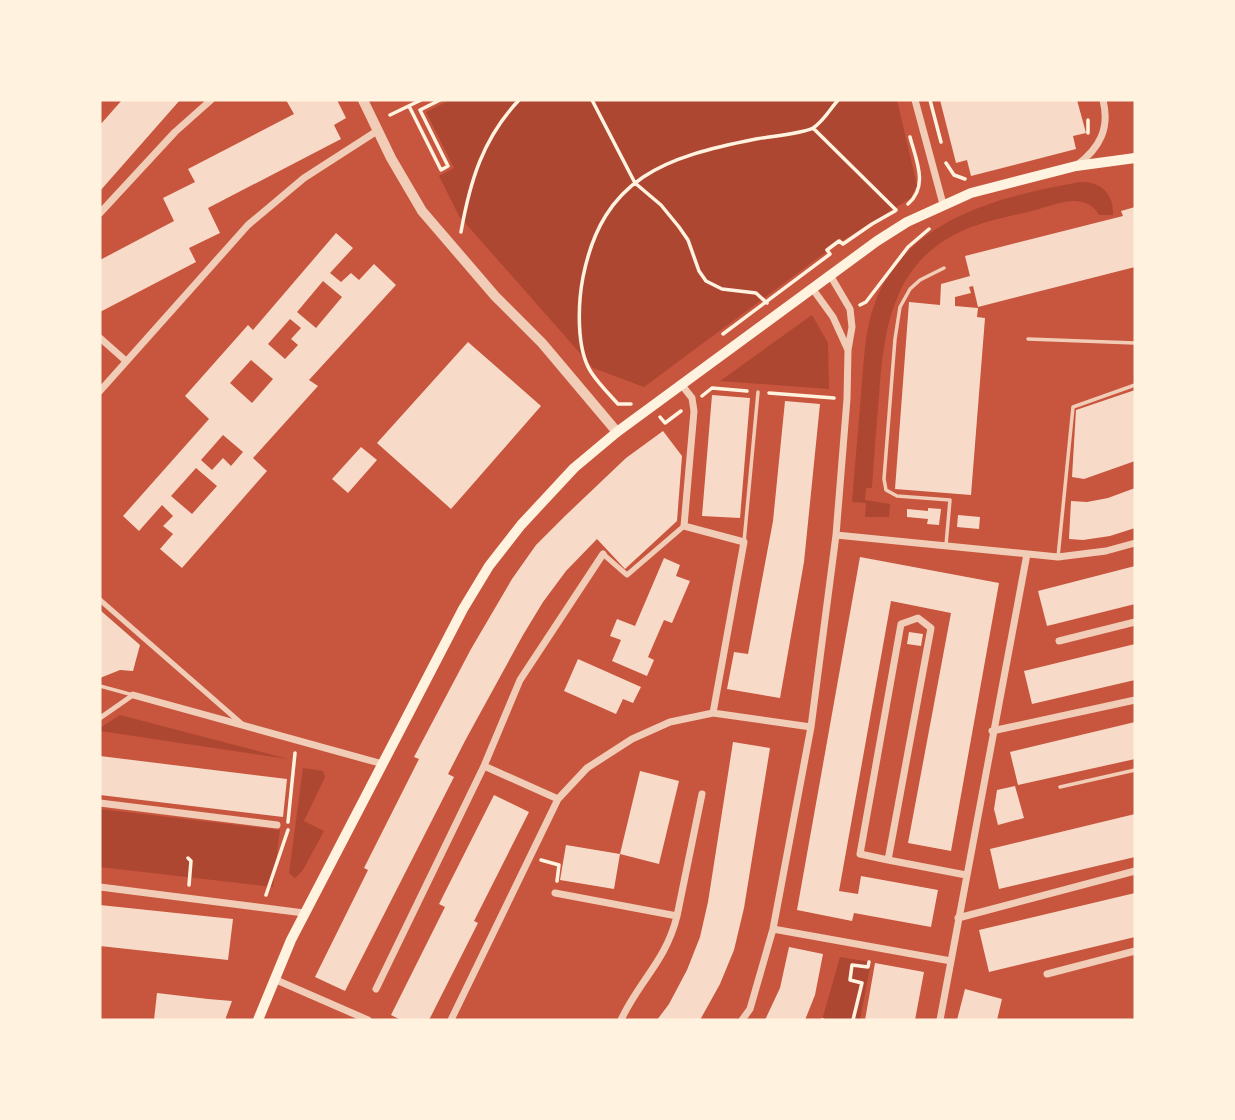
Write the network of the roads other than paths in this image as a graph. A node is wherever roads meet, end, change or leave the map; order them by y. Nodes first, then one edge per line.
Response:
1 (211, 100) edge
2 (363, 100) edge
3 (915, 100) edge
4 (1103, 100) edge
5 (377, 131) junction
6 (1135, 158) edge
7 (1076, 166) junction
8 (943, 204) junction
9 (100, 213) edge
10 (944, 268) dead end
11 (830, 275) junction
12 (812, 288) junction
13 (100, 338) edge
14 (1028, 339) dead end
15 (1135, 343) edge
16 (848, 350) junction
17 (126, 362) junction
18 (681, 384) junction
19 (1135, 385) edge
20 (100, 391) edge
21 (758, 392) dead end
22 (617, 432) junction
23 (684, 526) junction
24 (836, 535) junction
25 (744, 542) junction
26 (1135, 543) edge
27 (946, 545) junction
28 (603, 554) joint
29 (1027, 554) junction
30 (1058, 557) junction
31 (100, 600) edge
32 (1135, 622) edge
33 (1059, 641) dead end
34 (100, 686) edge
35 (132, 695) junction
36 (1135, 700) edge
37 (713, 713) junction
38 (100, 718) edge
39 (245, 726) junction
40 (811, 727) junction
41 (992, 731) junction
42 (383, 764) junction
43 (484, 766) junction
44 (1135, 770) edge
45 (1059, 787) dead end
46 (702, 794) dead end
47 (558, 799) junction
48 (100, 803) edge
49 (277, 825) dead end
50 (888, 859) junction
51 (1135, 871) edge
52 (966, 875) junction
53 (100, 887) edge
54 (555, 893) dead end
55 (304, 913) junction
56 (677, 916) junction
57 (958, 918) junction
58 (773, 929) junction
59 (1135, 951) edge
60 (951, 961) junction
61 (1047, 974) dead end
62 (274, 979) junction
63 (376, 989) dead end
64 (258, 1020) edge
65 (369, 1020) edge
66 (451, 1020) edge
67 (621, 1020) edge
68 (742, 1020) edge
69 (940, 1020) edge

1 - 9 street
2 - 5 street
3 - 8 street
4 - 7 street
5 - 17 street
5 - 22 street
6 - 7 main road
7 - 8 main road
8 - 11 main road
10 - 27 lane
11 - 12 main road
11 - 16 street
12 - 16 street
12 - 18 main road
13 - 17 street
14 - 15 lane
16 - 24 street
17 - 20 street
18 - 22 main road
18 - 23 street
19 - 30 lane
21 - 25 lane
22 - 42 main road
23 - 25 street
23 - 28 street
24 - 27 street
24 - 40 street
25 - 37 street
26 - 30 street
27 - 29 street
28 - 43 street
29 - 30 street
29 - 41 street
31 - 39 street
32 - 33 street
34 - 35 lane
35 - 38 street
35 - 39 street
36 - 41 street
37 - 40 street
37 - 47 street
39 - 42 street
40 - 58 street
41 - 52 street
42 - 55 main road
43 - 47 street
43 - 63 street
44 - 45 lane
46 - 56 street
47 - 66 street
48 - 49 street
50 - 50 street
50 - 52 street
51 - 57 street
52 - 57 street
53 - 55 street
54 - 56 street
55 - 62 main road
56 - 67 street
57 - 60 street
58 - 60 street
58 - 68 street
59 - 61 street
60 - 69 street
62 - 64 main road
62 - 65 street

